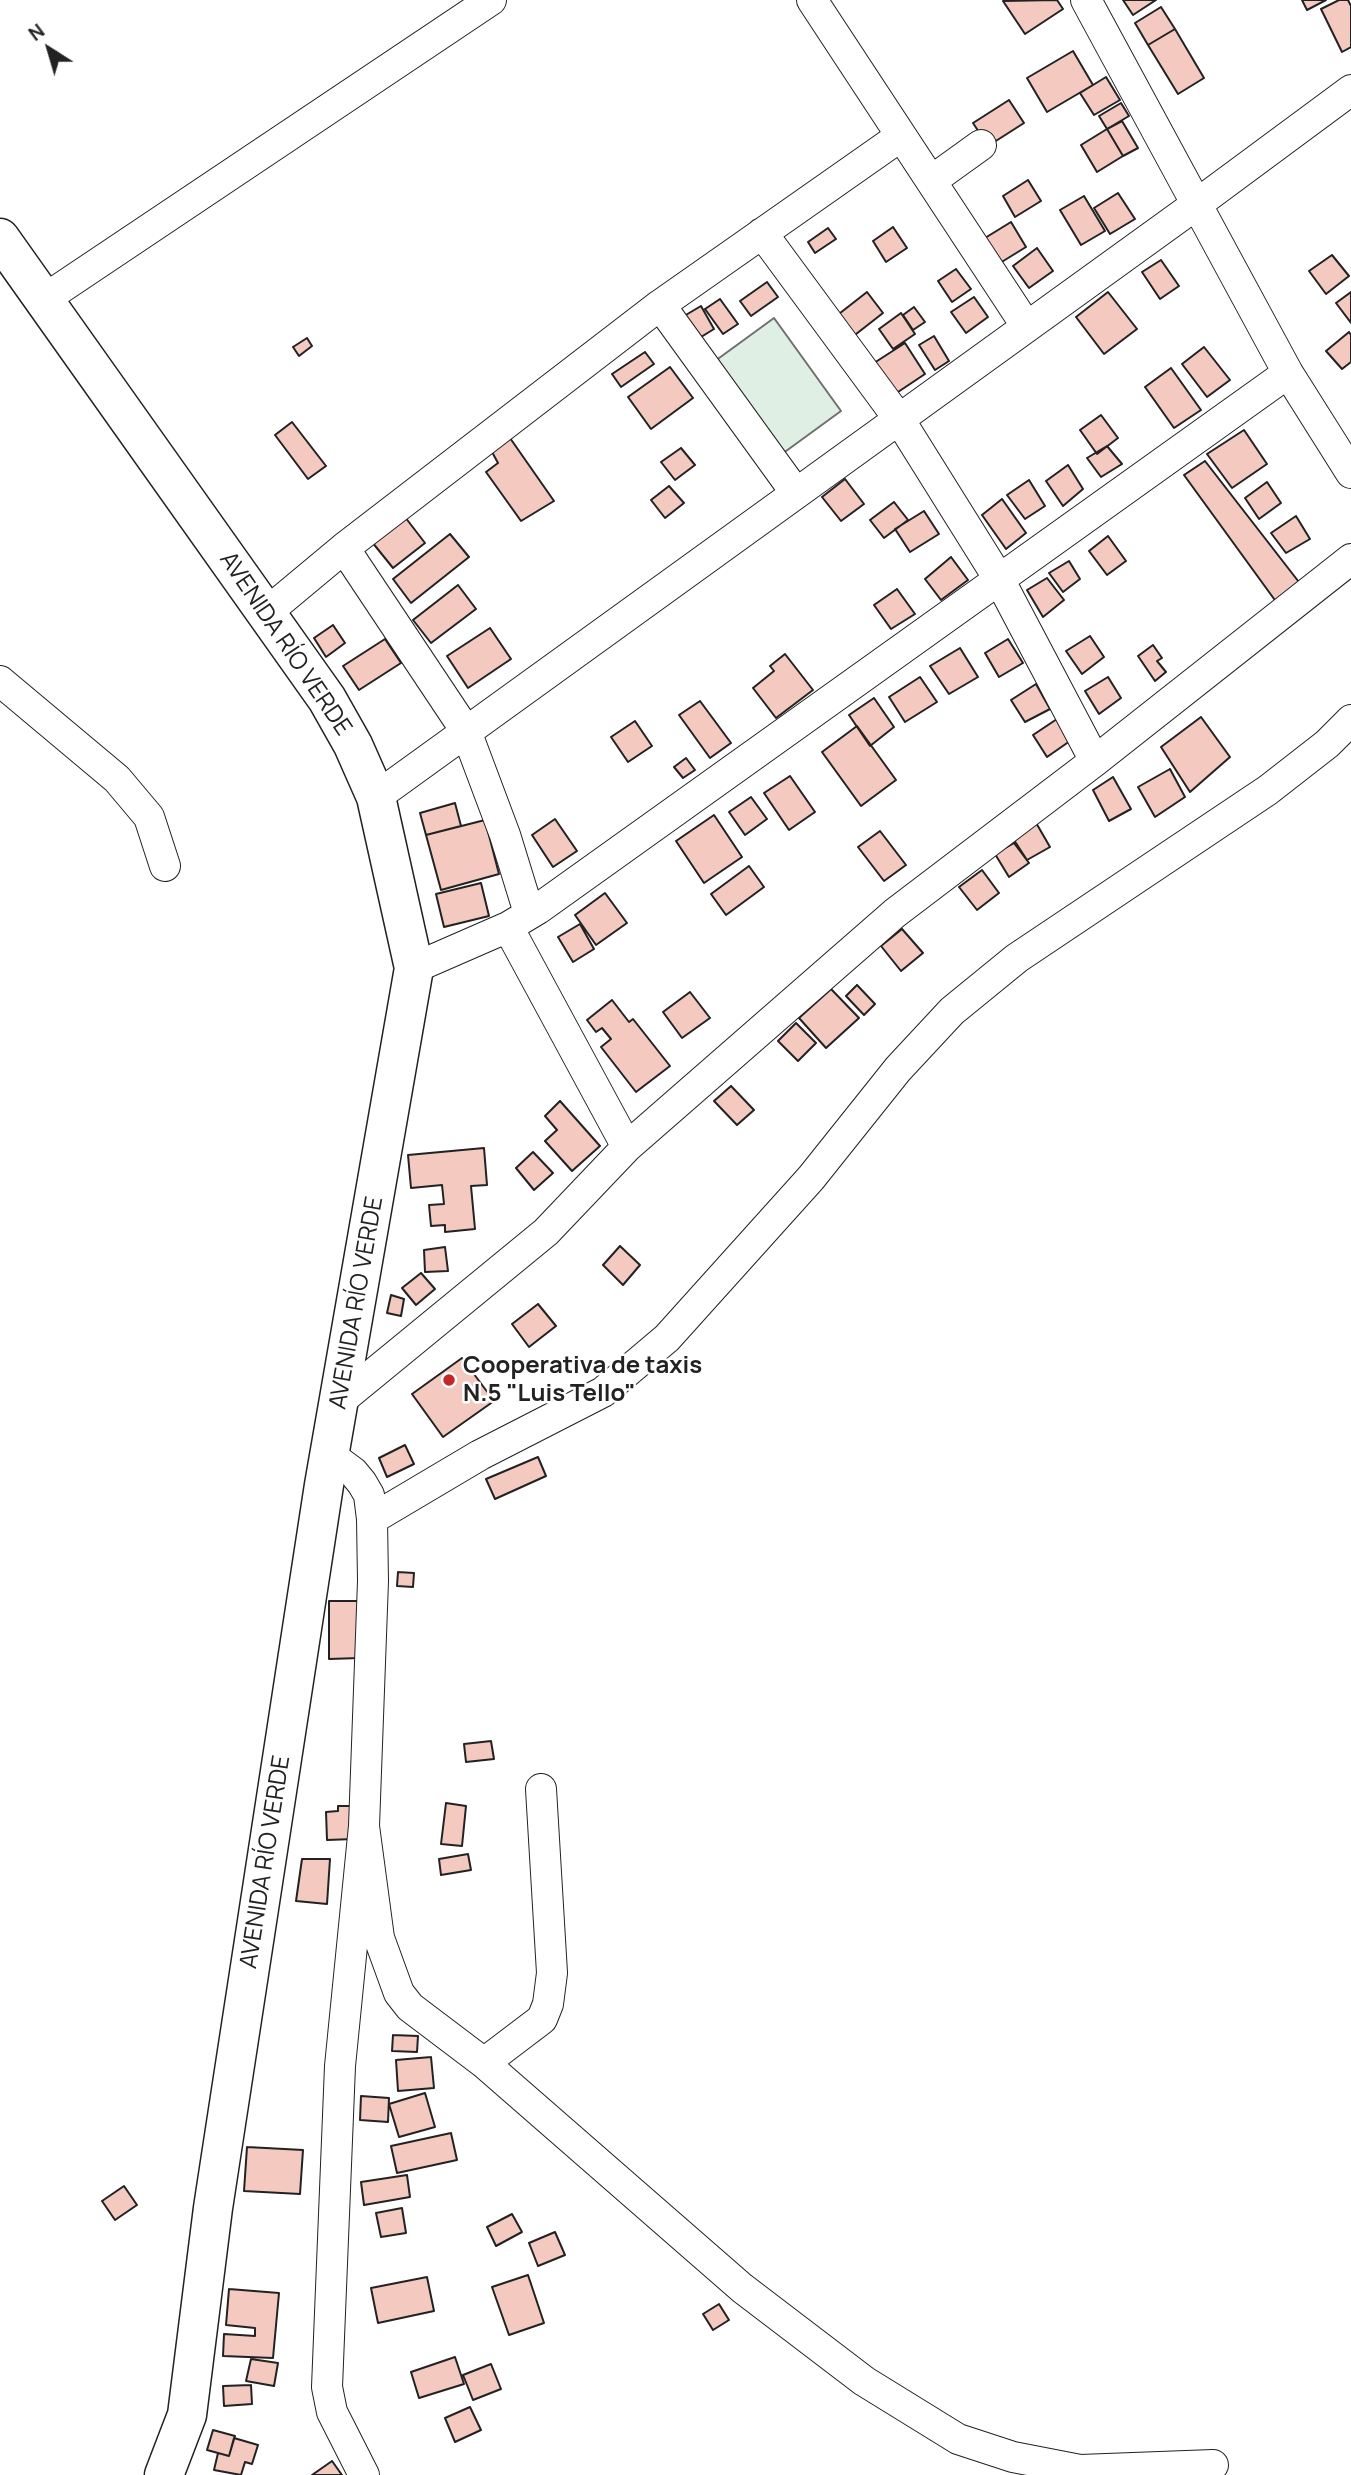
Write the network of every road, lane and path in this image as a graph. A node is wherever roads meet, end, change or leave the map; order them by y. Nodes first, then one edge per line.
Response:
1 (491, 0) edge
2 (812, 0) edge
3 (1086, 0) edge
4 (1351, 90) edge
5 (901, 136) junction
6 (981, 145) dead end
7 (931, 181) junction
8 (1197, 204) junction
9 (762, 233) junction
10 (0, 238) edge
11 (43, 300) junction
12 (660, 305) junction
13 (1027, 327) junction
14 (1289, 373) junction
15 (899, 419) junction
16 (1351, 473) edge
17 (796, 493) junction
18 (344, 548) junction
19 (1351, 559) edge
20 (999, 579) junction
21 (266, 613) junction
22 (0, 681) edge
23 (1351, 720) edge
24 (466, 731) junction
25 (1339, 749) edge
26 (1096, 761) junction
27 (376, 797) junction
28 (165, 866) dead end
29 (518, 920) junction
30 (414, 968) junction
31 (627, 1147) junction
32 (340, 1401) junction
33 (330, 1455) junction
34 (372, 1519) junction
35 (541, 1788) dead end
36 (364, 1826) junction
37 (484, 2063) junction
38 (1213, 2465) dead end
39 (164, 2475) edge
40 (364, 2475) edge

1 - 11 street
2 - 5 street
3 - 8 street
4 - 8 street
5 - 7 street
5 - 9 street
6 - 7 street
7 - 13 street
8 - 13 street
8 - 14 street
9 - 12 street
9 - 15 street
10 - 11 main road, AVENIDA RÍO VERDE
11 - 21 main road, AVENIDA RÍO VERDE
12 - 17 street
12 - 18 street
13 - 15 street
14 - 16 street
14 - 20 street
15 - 17 street
15 - 20 street
17 - 24 street
18 - 21 street
18 - 24 street
19 - 26 street
20 - 26 street
20 - 29 street
21 - 27 main road, AVENIDA RÍO VERDE
22 - 28 street
23 - 25 street
24 - 27 street
24 - 29 street
25 - 34 street
26 - 31 street
27 - 30 main road, AVENIDA RÍO VERDE
29 - 30 street
29 - 31 street
30 - 32 main road, AVENIDA RÍO VERDE
31 - 32 street
32 - 33 main road, AVENIDA RÍO VERDE
33 - 34 street
33 - 39 main road, AVENIDA RÍO VERDE
34 - 36 street
35 - 37 street
36 - 37 street
36 - 40 street
37 - 38 street

